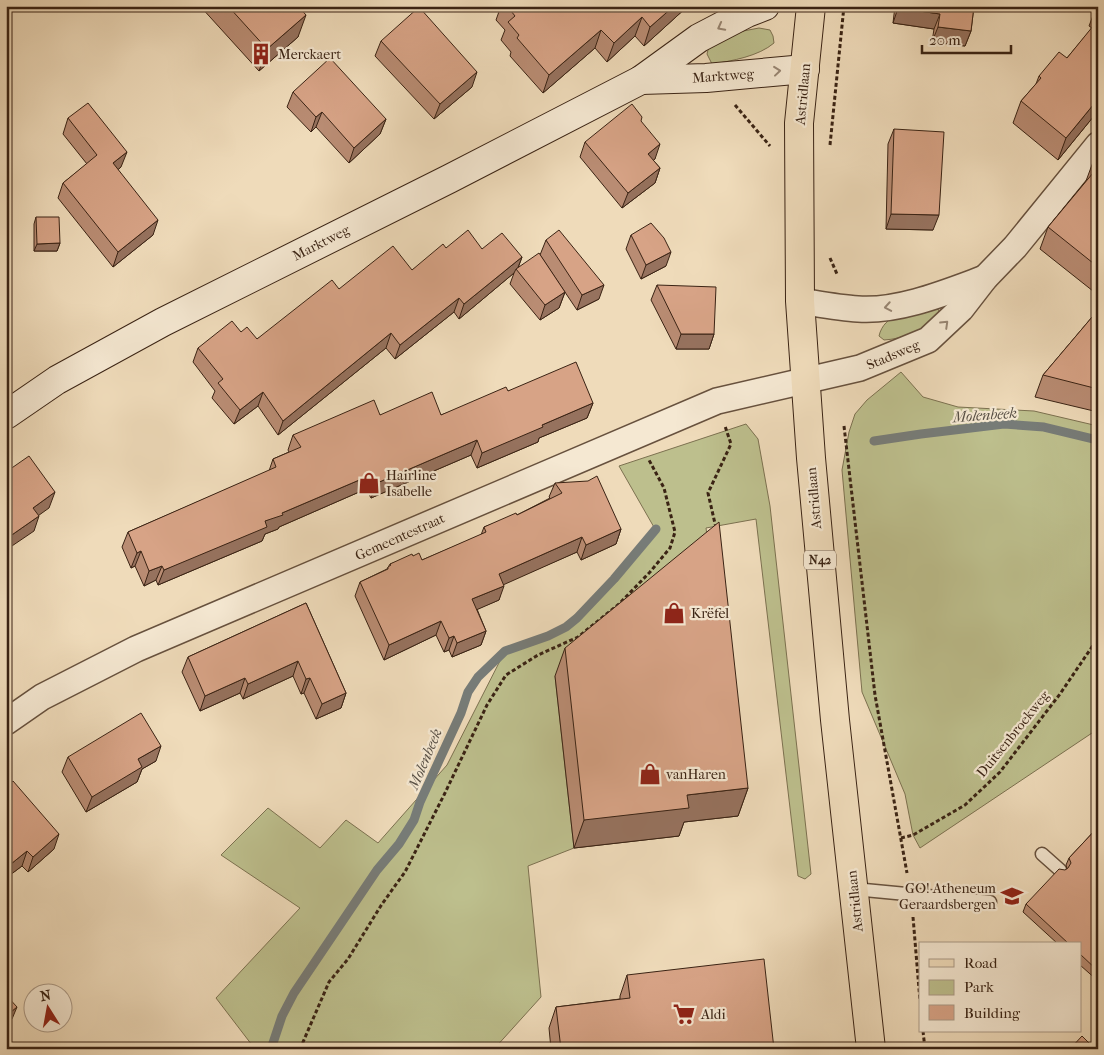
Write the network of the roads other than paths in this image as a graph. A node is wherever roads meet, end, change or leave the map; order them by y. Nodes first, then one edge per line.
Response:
1 (765, 6) edge
2 (811, 6) edge
3 (805, 69) junction
4 (641, 80) junction
5 (1098, 145) edge
6 (985, 278) junction
7 (800, 301) junction
8 (805, 381) junction
9 (6, 415) edge
10 (6, 722) edge
11 (1042, 854) dead end
12 (1060, 870) edge
13 (854, 889) junction
14 (990, 902) dead end
15 (871, 1049) edge

1 -> 4 street, Marktweg
2 - 3 main road, Astridlaan / N42
4 -> 3 street, Marktweg
3 - 7 main road, Astridlaan / N42
4 - 9 street, Marktweg
5 - 6 street, Stadsweg
6 -> 7 street, Stadsweg
8 -> 6 street, Stadsweg
7 - 8 main road, Astridlaan / N42
8 - 10 street, Gemeentestraat
8 - 13 main road, Astridlaan / N42
11 - 12 lane
13 - 14 lane
13 - 15 main road, Astridlaan / N42

